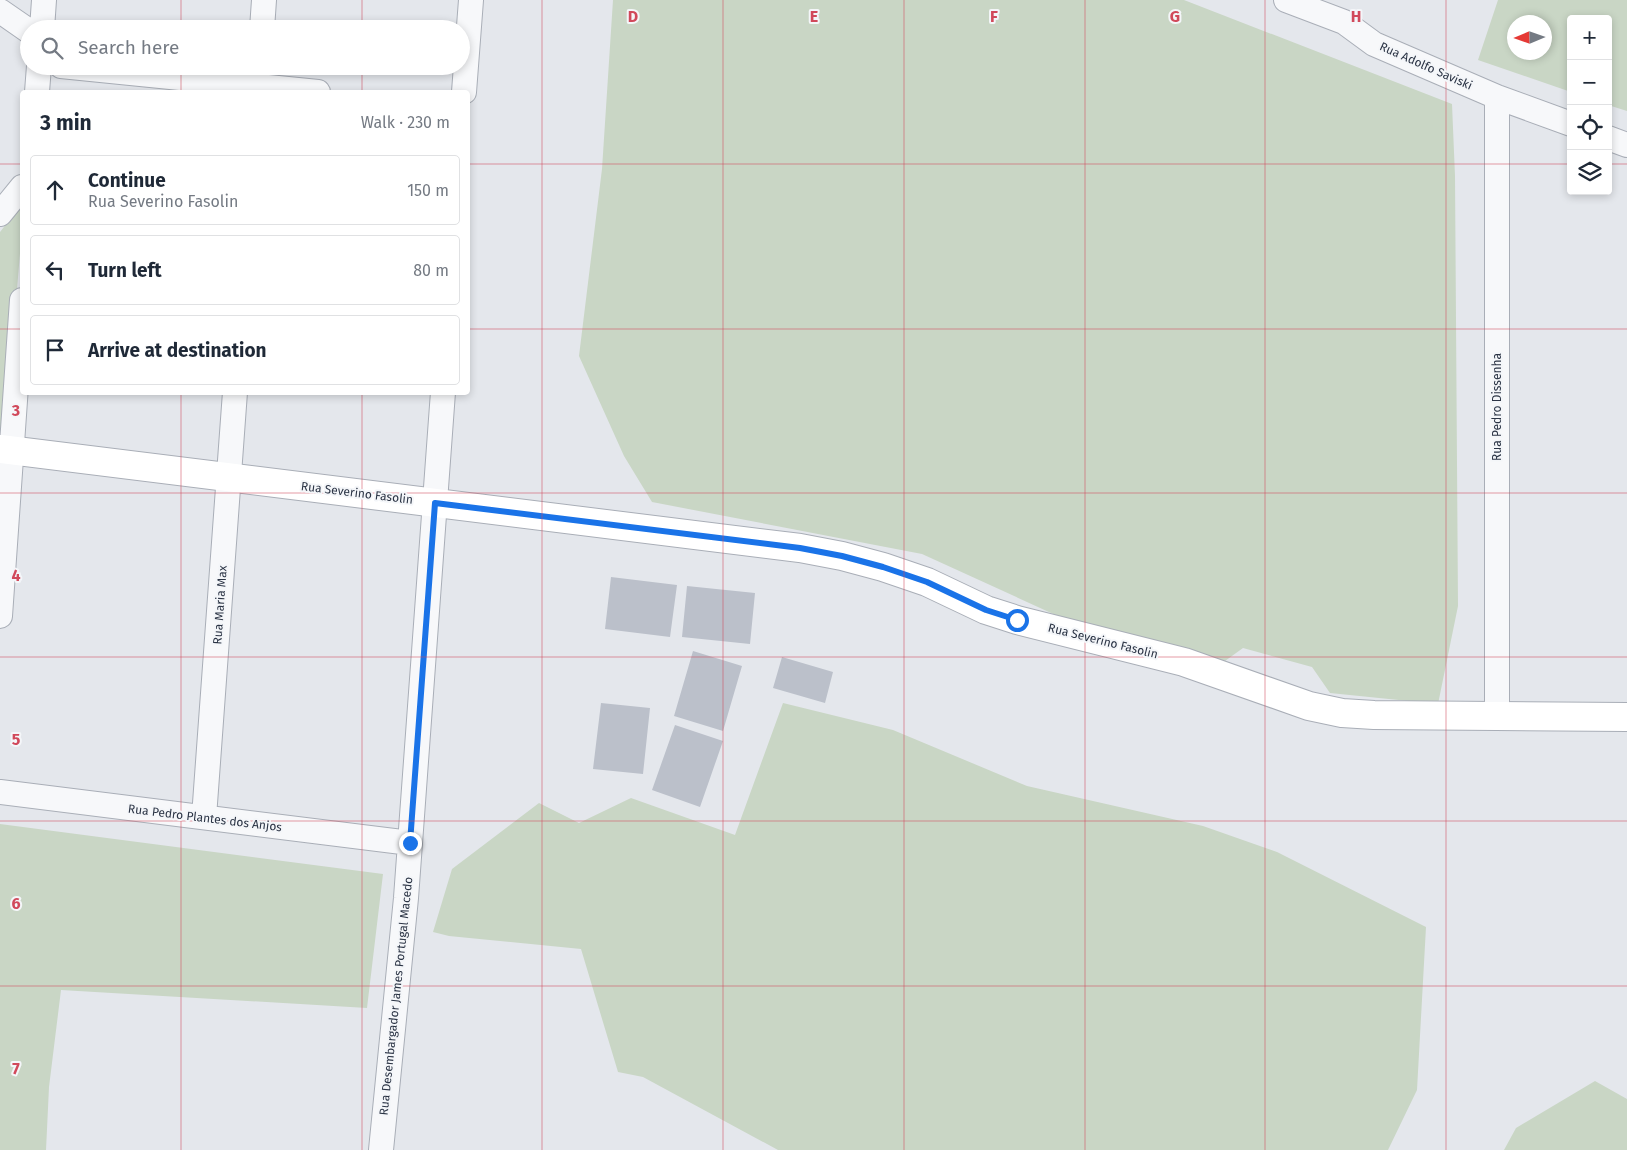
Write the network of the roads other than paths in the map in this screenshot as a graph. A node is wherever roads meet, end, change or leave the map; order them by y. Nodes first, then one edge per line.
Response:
1 (44, 0) edge
2 (264, 0) edge
3 (471, 0) edge
4 (1286, 0) edge
5 (0, 11) edge
6 (43, 20) edge
7 (263, 20) edge
8 (469, 20) edge
9 (20, 25) edge
10 (38, 75) edge
11 (172, 75) edge
12 (465, 75) edge
13 (258, 82) edge
14 (37, 90) edge
15 (306, 90) edge
16 (464, 90) edge
17 (1497, 97) junction
18 (1567, 123) edge
19 (1612, 139) edge
20 (1627, 145) edge
21 (20, 189) edge
22 (0, 214) edge
23 (20, 319) edge
24 (235, 395) edge
25 (443, 395) edge
26 (6, 450) edge
27 (229, 478) junction
28 (435, 503) junction
29 (0, 616) edge
30 (1497, 716) junction
31 (1627, 717) edge
32 (0, 792) edge
33 (204, 818) junction
34 (410, 843) junction
35 (381, 1150) edge

1 - 6 street
2 - 7 street
3 - 8 street
4 - 17 street, Rua Adolfo Saviski
5 - 9 street
10 - 14 street
11 - 13 street
12 - 16 street
13 - 15 street
17 - 18 street, Rua Adolfo Saviski
17 - 30 street, Rua Pedro Dissenha
19 - 20 street
21 - 22 street
23 - 26 street
24 - 27 street, Rua Maria Max
25 - 28 street, Rua Desembargador James Portugal Macedo
26 - 27 street, Rua Severino Fasolin
26 - 29 street
27 - 28 street, Rua Severino Fasolin
27 - 33 street, Rua Maria Max
28 - 30 street, Rua Severino Fasolin
28 - 34 street, Rua Desembargador James Portugal Macedo
30 - 31 street, Rua Severino Fasolin
32 - 33 street, Rua Pedro Plantes dos Anjos
33 - 34 street, Rua Pedro Plantes dos Anjos
34 - 35 street, Rua Desembargador James Portugal Macedo

